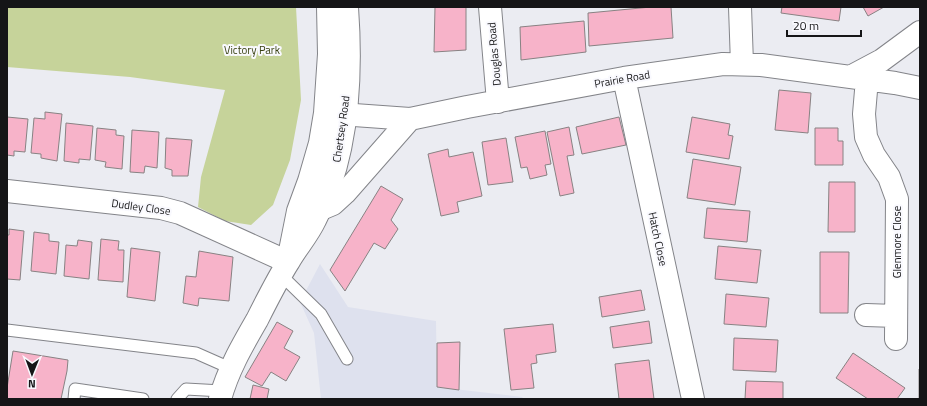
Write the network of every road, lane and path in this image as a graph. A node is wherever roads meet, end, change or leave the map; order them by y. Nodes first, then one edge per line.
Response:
1 (328, 7) edge
2 (347, 7) edge
3 (490, 7) edge
4 (740, 7) edge
5 (920, 32) edge
6 (742, 64) junction
7 (624, 78) junction
8 (859, 78) junction
9 (920, 88) edge
10 (498, 102) junction
11 (335, 114) junction
12 (410, 119) junction
13 (7, 191) edge
14 (321, 210) junction
15 (284, 269) junction
16 (866, 315) dead end
17 (896, 316) junction
18 (7, 330) edge
19 (896, 339) dead end
20 (347, 359) dead end
21 (230, 368) junction
22 (221, 395) edge
23 (74, 399) edge
24 (143, 399) edge
25 (177, 399) edge
26 (692, 399) edge

1 - 11 street, Chertsey Road
2 - 11 street, Chertsey Road
3 - 10 street, Douglas Road
4 - 6 street
5 - 8 street
6 - 7 street, Prairie Road
6 - 8 street, Prairie Road
7 - 10 street, Prairie Road
7 - 26 street, Hatch Close
8 - 9 street, Prairie Road
8 - 17 street, Glenmore Close
10 - 12 street, Prairie Road
11 - 12 street, Prairie Road
11 - 14 street, Chertsey Road
11 - 15 street, Chertsey Road
12 - 14 street
13 - 15 street, Dudley Close
14 - 15 street, Chertsey Road
15 - 20 lane
15 - 21 street, Chertsey Road
16 - 17 street
17 - 19 street, Glenmore Close
18 - 21 lane
21 - 22 street, Chertsey Road
22 - 25 lane
23 - 24 lane

